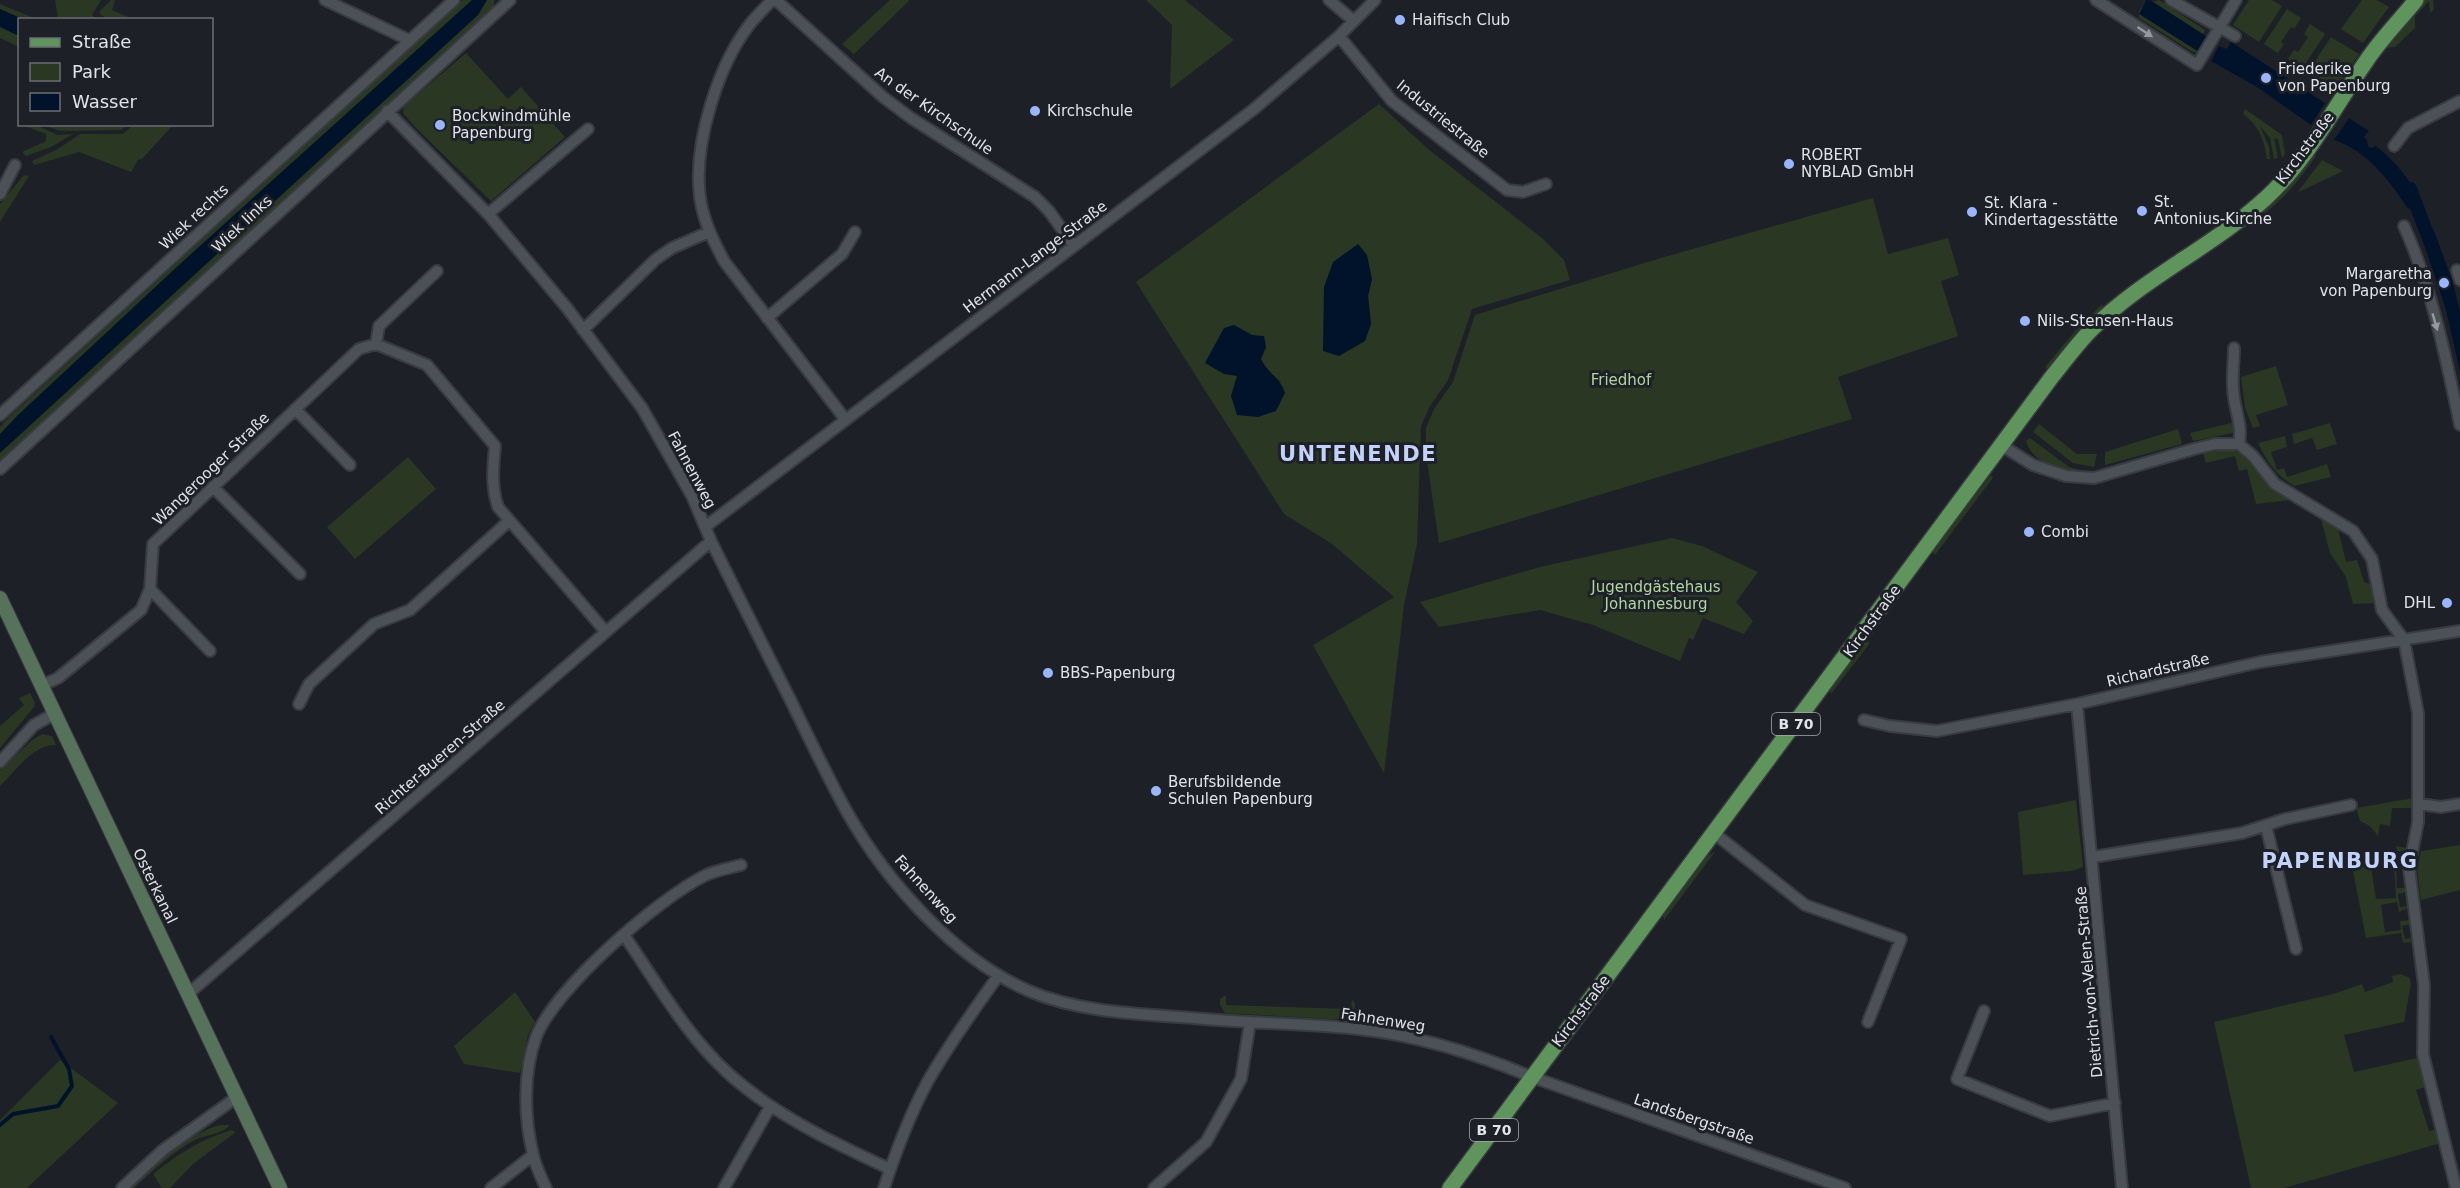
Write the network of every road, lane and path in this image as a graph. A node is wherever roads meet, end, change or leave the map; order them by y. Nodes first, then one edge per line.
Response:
1 (325, 0) edge
2 (454, 0) edge
3 (774, 0) edge
4 (1329, 0) edge
5 (1376, 0) edge
6 (2171, 0) edge
7 (2236, 0) edge
8 (2416, 0) edge
9 (506, 1) edge
10 (2100, 1) edge
11 (1354, 21) junction
12 (2220, 28) junction
13 (1339, 36) junction
14 (2235, 36) dead end
15 (409, 40) junction
16 (2460, 101) edge
17 (387, 111) junction
18 (588, 129) dead end
19 (2394, 146) dead end
20 (15, 165) dead end
21 (1546, 184) dead end
22 (0, 194) edge
23 (488, 214) junction
24 (2404, 226) dead end
25 (709, 232) junction
26 (855, 232) dead end
27 (1074, 246) junction
28 (437, 272) dead end
29 (767, 318) junction
30 (583, 330) junction
31 (376, 344) junction
32 (2234, 348) dead end
33 (295, 409) junction
34 (0, 415) edge
35 (845, 419) junction
36 (2460, 425) edge
37 (2240, 444) junction
38 (2001, 445) junction
39 (350, 465) dead end
40 (0, 469) edge
41 (214, 488) junction
42 (509, 521) junction
43 (705, 527) junction
44 (711, 541) junction
45 (300, 574) dead end
46 (150, 589) junction
47 (0, 598) edge
48 (2460, 631) edge
49 (606, 632) junction
50 (2404, 640) junction
51 (210, 651) dead end
52 (41, 686) junction
53 (299, 704) dead end
54 (2077, 704) junction
55 (54, 714) junction
56 (1864, 720) dead end
57 (0, 762) edge
58 (2419, 804) junction
59 (2460, 804) edge
60 (2351, 805) dead end
61 (2266, 826) junction
62 (1714, 833) junction
63 (2093, 857) junction
64 (741, 865) dead end
65 (624, 936) junction
66 (2296, 950) dead end
67 (998, 976) junction
68 (188, 994) junction
69 (1984, 1011) dead end
70 (1250, 1022) junction
71 (1868, 1022) dead end
72 (1532, 1077) junction
73 (237, 1097) junction
74 (2115, 1103) junction
75 (770, 1107) junction
76 (533, 1155) junction
77 (890, 1169) junction
78 (122, 1188) edge
79 (280, 1188) edge
80 (491, 1188) edge
81 (546, 1188) edge
82 (724, 1188) edge
83 (884, 1188) edge
84 (1154, 1188) edge
85 (1450, 1188) edge
86 (1845, 1188) edge
87 (2122, 1188) edge
88 (2456, 1188) edge

1 - 15 street
2 - 15 street, Wiek rechts
3 - 25 street
3 - 27 street, An der Kirchschule
4 - 11 street
5 - 11 street, Hermann-Lange-Straße
6 - 12 street
7 - 12 street
8 - 38 main road, Kirchstraße / B 70
9 - 17 street, Wiek links
10 -> 12 street
11 - 13 street, Hermann-Lange-Straße
12 - 14 street
13 - 21 street, Industriestraße
13 - 27 street, Hermann-Lange-Straße
15 - 34 street, Wiek rechts
16 - 19 street
17 - 23 street, Fahnenweg
17 - 40 street, Wiek links
18 - 23 street
20 - 22 street
23 - 30 street, Fahnenweg
24 -> 36 street
25 - 29 street
25 - 30 street
26 - 29 street
27 - 35 street, Hermann-Lange-Straße
28 - 31 street
29 - 35 street
30 - 43 street, Fahnenweg
31 - 33 street, Wangerooger Straße
31 - 42 street
32 - 37 street
33 - 39 street
33 - 41 street, Wangerooger Straße
35 - 43 street, Hermann-Lange-Straße
37 - 38 street
37 - 50 street
38 - 62 main road, Kirchstraße / B 70
41 - 45 street
41 - 46 street, Wangerooger Straße
42 - 49 street
42 - 53 street
43 - 44 street, Fahnenweg
44 - 49 street, Richter-Bueren-Straße
44 - 67 street, Fahnenweg
46 - 51 street
46 - 52 street, Wangerooger Straße
47 - 52 main road, Osterkanal
48 - 50 street, Richardstraße
49 - 68 street, Richter-Bueren-Straße
50 - 54 street, Richardstraße
50 - 58 street
52 - 55 main road, Osterkanal
54 - 56 street, Richardstraße
54 - 63 street, Dietrich-von-Velen-Straße
55 - 57 street
55 - 68 main road, Osterkanal
58 - 59 street
58 - 88 street
60 - 61 street
61 - 63 street
61 - 66 street
62 - 71 street
62 - 72 main road, Kirchstraße / B 70
63 - 74 street, Dietrich-von-Velen-Straße
64 - 65 street
65 - 75 street
65 - 76 street
67 - 70 street, Fahnenweg
67 - 77 street
68 - 73 main road, Osterkanal
69 - 74 street
70 - 72 street, Fahnenweg
70 - 84 street
72 - 85 main road, Kirchstraße / B 70
72 - 86 street, Landsbergstraße
73 - 78 street
73 - 79 main road, Osterkanal
74 - 87 street, Dietrich-von-Velen-Straße
75 - 77 street
75 - 82 street
76 - 80 street
76 - 81 street
77 - 83 street

